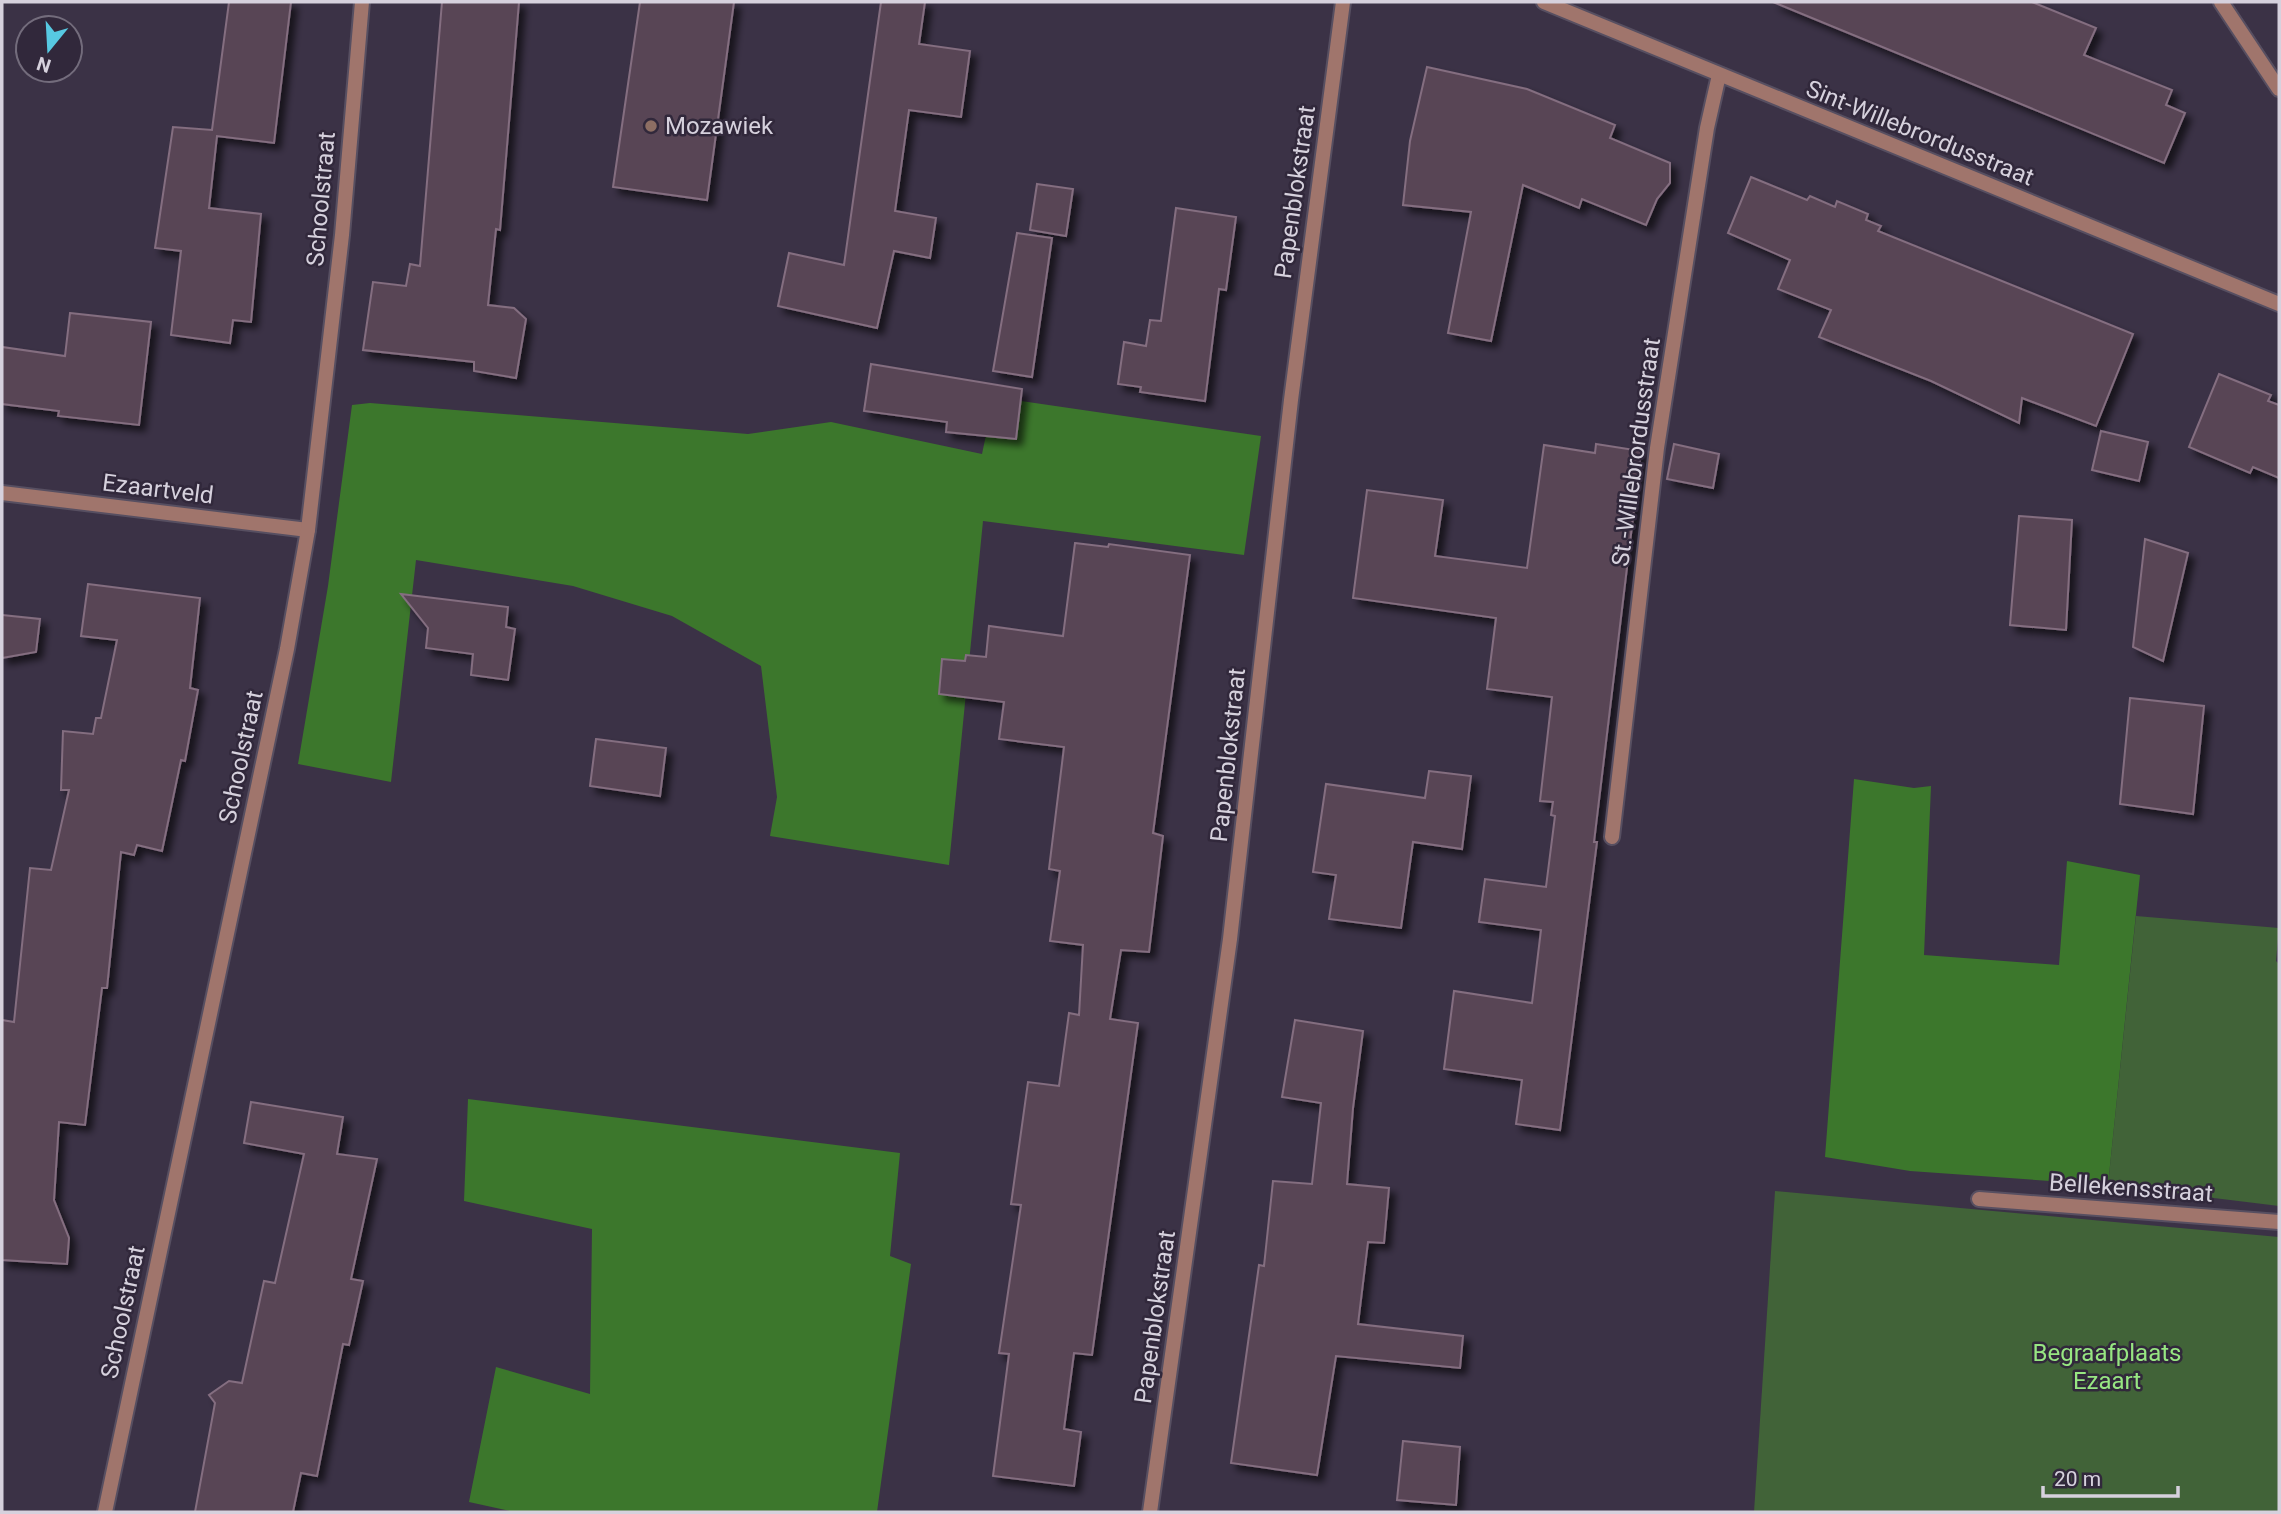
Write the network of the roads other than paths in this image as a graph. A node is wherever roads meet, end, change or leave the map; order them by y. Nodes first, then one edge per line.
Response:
1 (362, 2) edge
2 (1343, 2) edge
3 (1544, 2) edge
4 (2221, 2) edge
5 (1719, 75) junction
6 (2279, 89) edge
7 (2279, 304) edge
8 (2, 493) edge
9 (309, 530) junction
10 (1612, 837) dead end
11 (1979, 1199) dead end
12 (2279, 1222) edge
13 (105, 1512) edge
14 (1150, 1512) edge

1 - 9 street, Schoolstraat
2 - 14 street, Papenblokstraat
3 - 5 street, Sint-Willebrordusstraat
4 - 6 street
5 - 7 street, Sint-Willebrordusstraat
5 - 10 street, St.-Willebrordusstraat
8 - 9 street, Ezaartveld
9 - 13 street, Schoolstraat
11 - 12 street, Bellekensstraat

